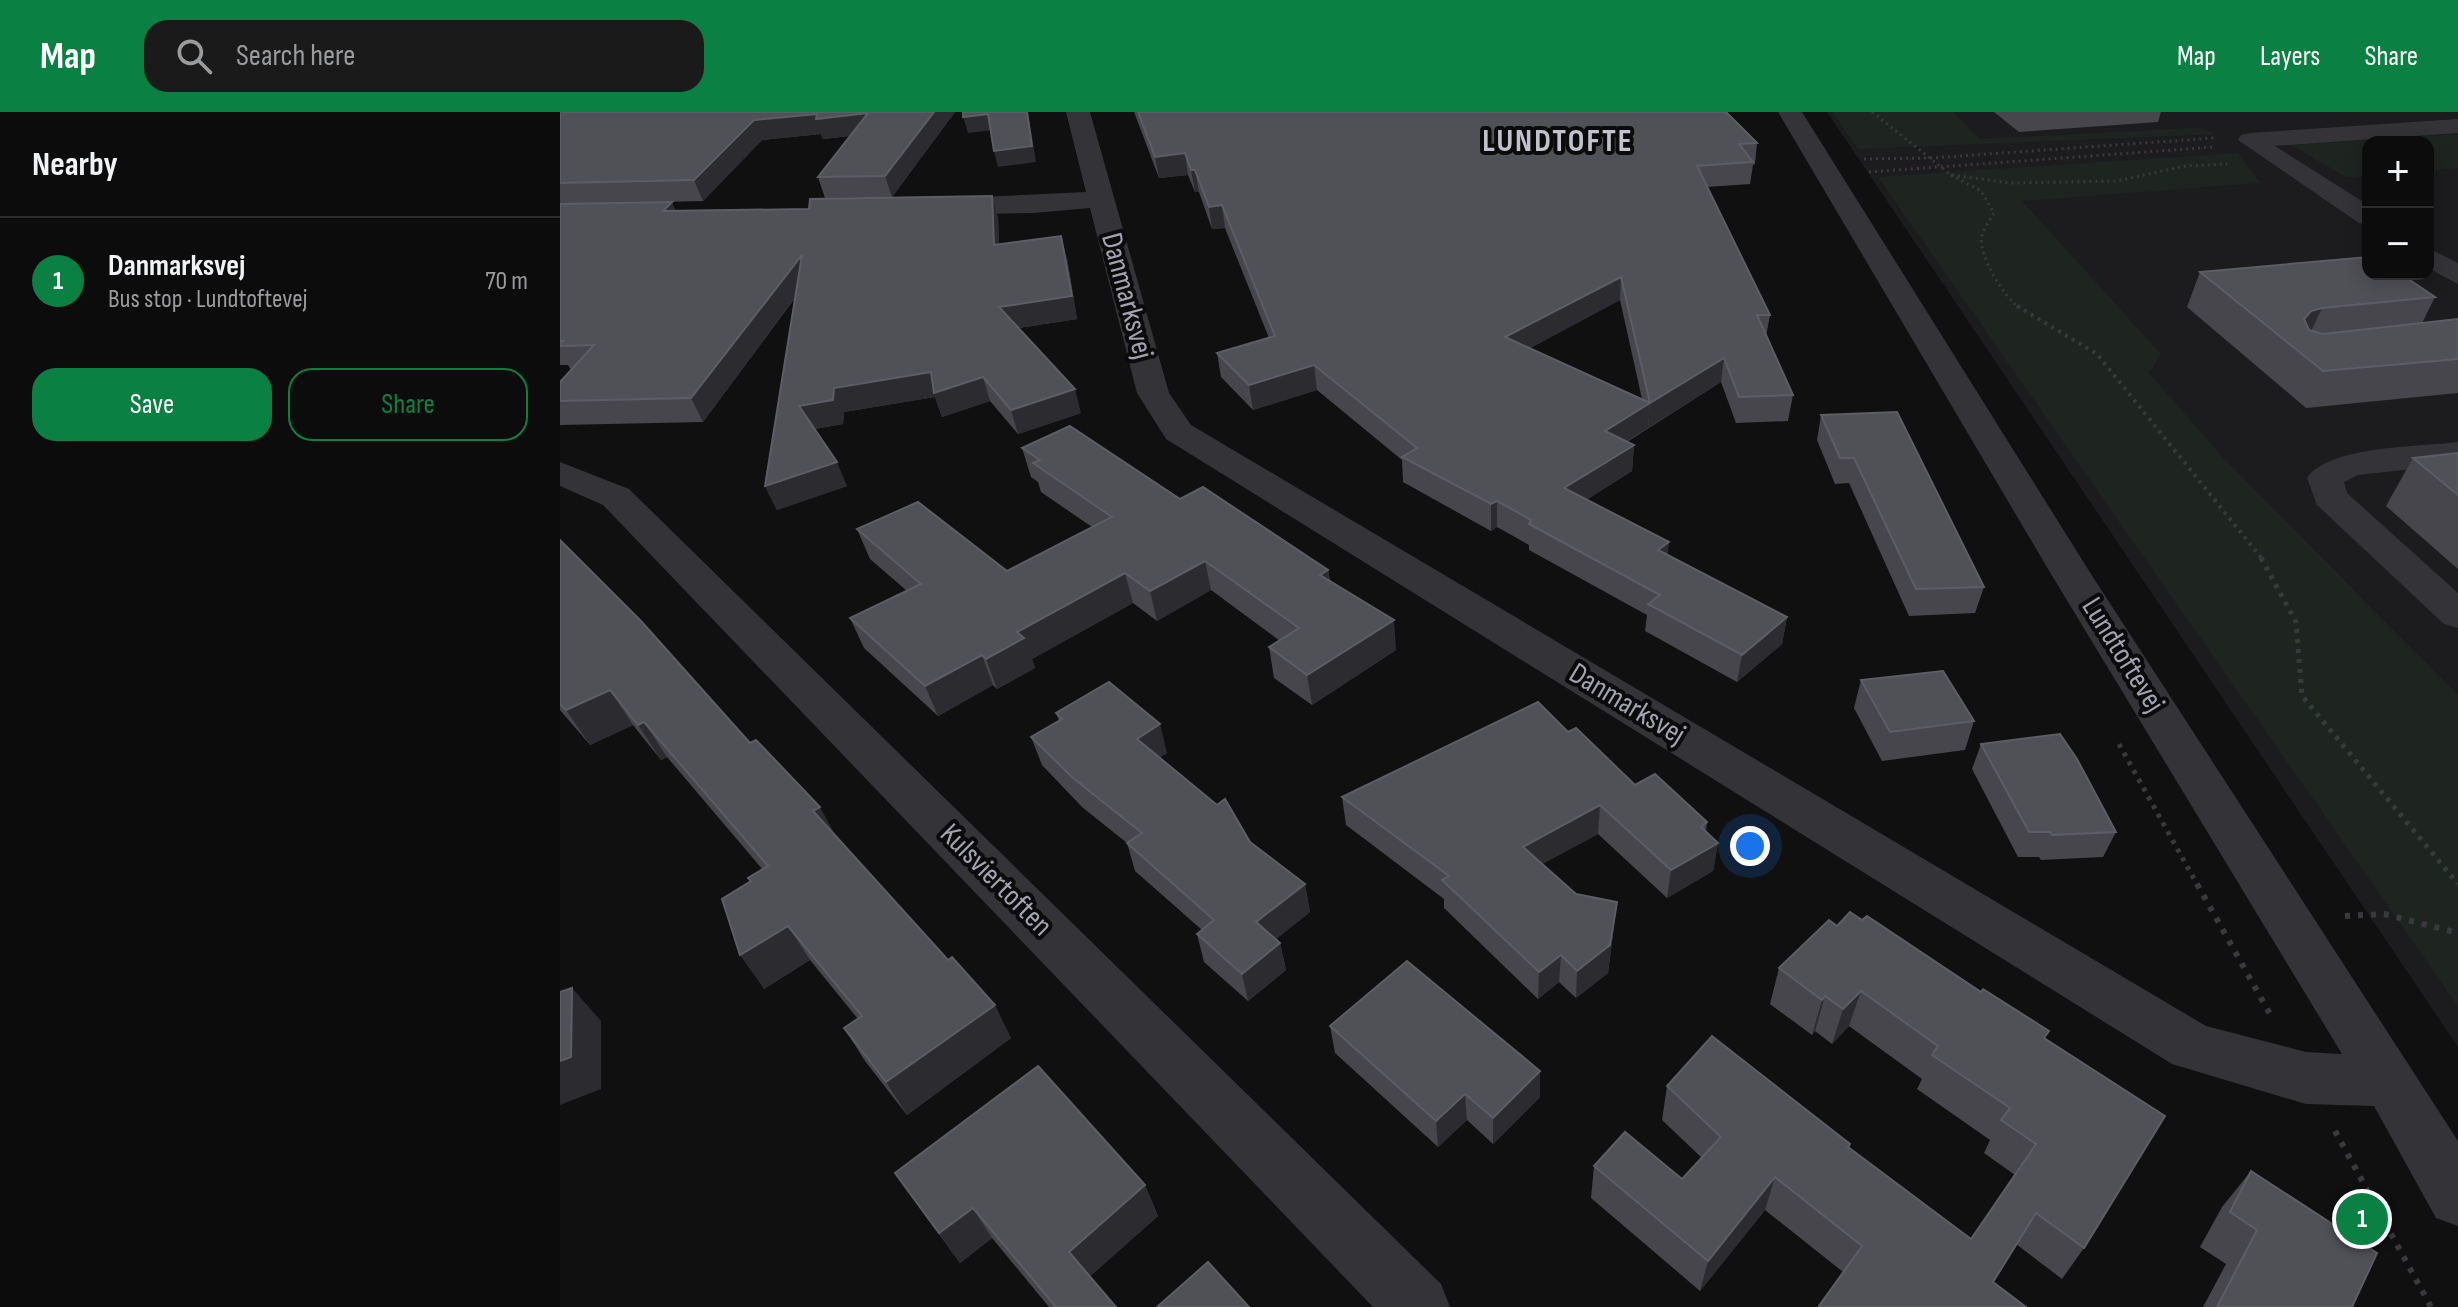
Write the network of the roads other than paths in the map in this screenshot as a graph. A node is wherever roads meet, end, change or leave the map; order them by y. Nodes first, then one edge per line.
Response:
1 (1078, 112) edge
2 (1790, 112) edge
3 (2458, 126) edge
4 (2252, 129) road end
5 (2284, 150) junction
6 (1101, 199) junction
7 (907, 208) edge
8 (2362, 212) edge
9 (2434, 260) edge
10 (2458, 275) edge
11 (2458, 453) edge
12 (560, 473) edge
13 (2458, 615) edge
14 (2390, 1081) junction
15 (2458, 1197) edge
16 (1418, 1307) edge

1 - 6 street, Danmarksvej
2 - 14 street, Lundtoftevej
3 - 5 street
4 - 5 street
5 - 8 street
6 - 7 street
6 - 14 street, Danmarksvej
9 - 10 street
11 - 13 street
12 - 16 street, Kulsviertoften
14 - 15 street, Lundtoftevej

